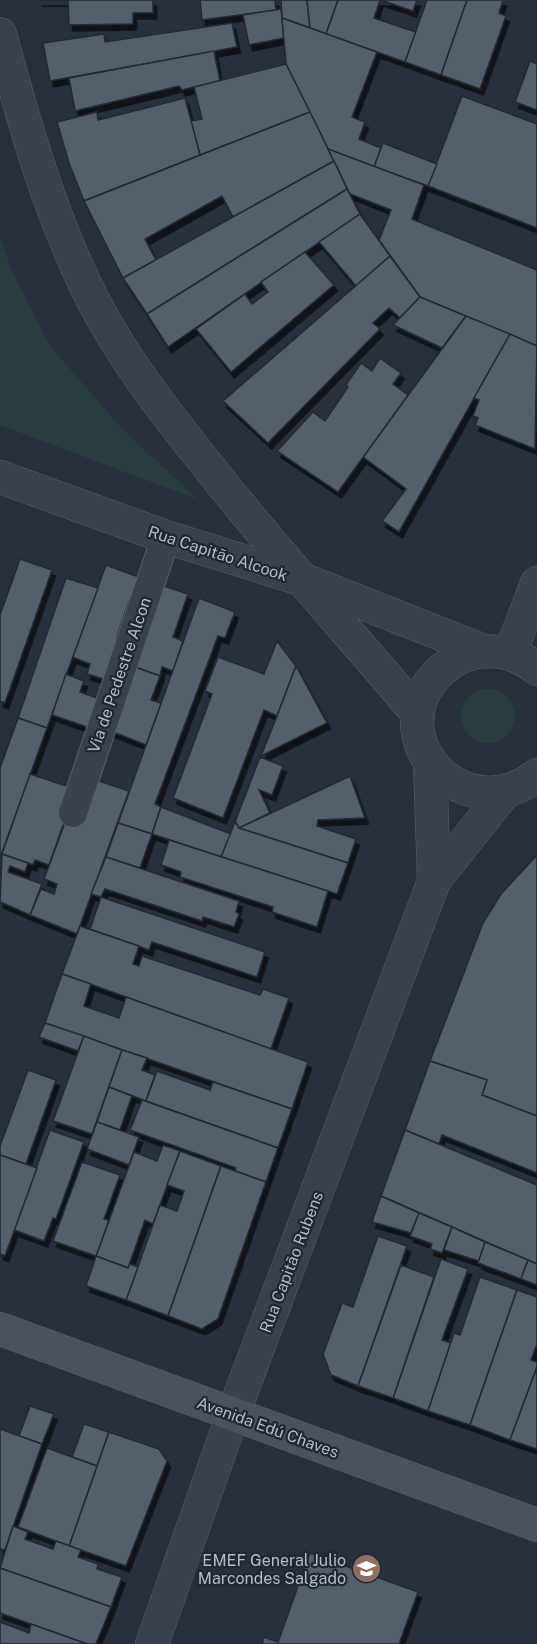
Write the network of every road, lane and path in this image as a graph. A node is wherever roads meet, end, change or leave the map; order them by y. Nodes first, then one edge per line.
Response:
1 (0, 34) edge
2 (0, 477) edge
3 (166, 537) junction
4 (304, 580) junction
5 (537, 583) edge
6 (510, 658) edge
7 (418, 714) junction
8 (430, 762) junction
9 (537, 775) edge
10 (504, 792) junction
11 (73, 813) dead end
12 (434, 881) junction
13 (0, 1329) edge
14 (233, 1414) junction
15 (537, 1525) edge
16 (152, 1644) edge

1 - 4 street
2 - 3 street, Rua Capitão Alcook
3 - 4 street, Rua Capitão Alcook
3 - 11 lane, Via de Pedestre Alcon
4 - 6 street
4 - 7 street, Rua Capitão Alcook
5 - 6 street
6 - 7 street
7 - 8 street
8 - 10 street
8 - 12 street, Rua Capitão Rubens
9 - 10 street
10 - 12 street, Rua Capitão Rubens
12 - 14 street, Rua Capitão Rubens
13 - 14 main road, Avenida Edú Chaves
14 - 15 main road, Avenida Edú Chaves
14 - 16 street, Rua Capitão Rubens

